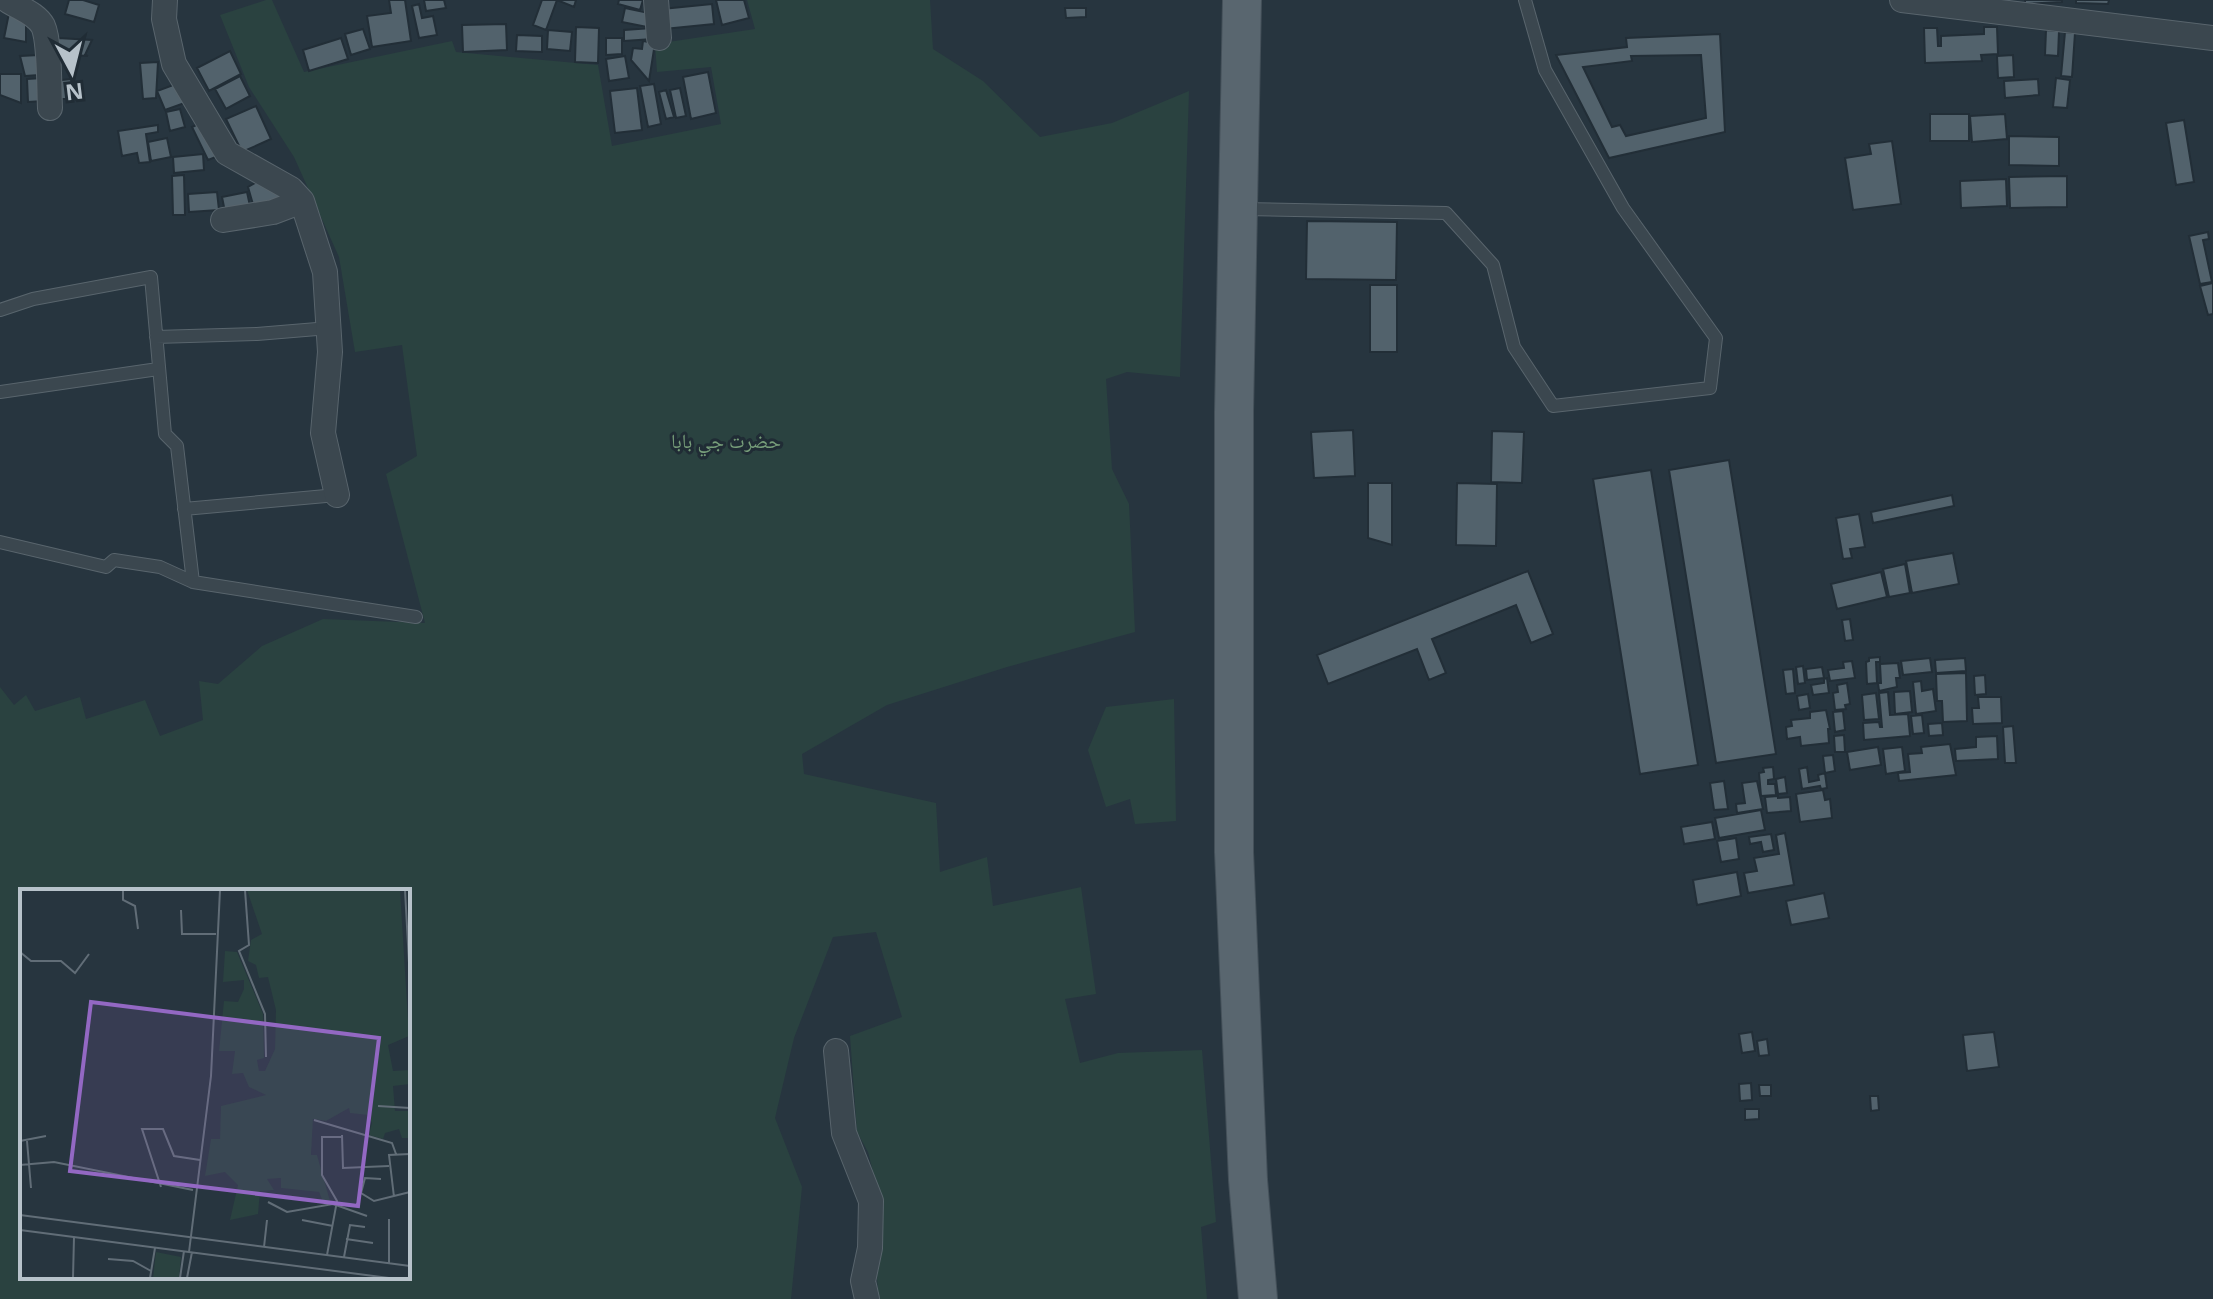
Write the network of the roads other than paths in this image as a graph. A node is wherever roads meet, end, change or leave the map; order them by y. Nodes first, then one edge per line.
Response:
1 (7, 0) edge
2 (165, 0) edge
3 (656, 0) edge
4 (1242, 0) edge
5 (1263, 0) edge
6 (1525, 0) edge
7 (1902, 0) edge
8 (659, 38) dead end
9 (2213, 38) edge
10 (50, 108) dead end
11 (302, 201) junction
12 (1249, 209) junction
13 (223, 220) dead end
14 (0, 310) edge
15 (329, 328) junction
16 (156, 337) junction
17 (158, 369) junction
18 (0, 392) edge
19 (337, 495) joint
20 (184, 509) junction
21 (0, 542) edge
22 (193, 582) junction
23 (416, 617) dead end
24 (1245, 862) junction
25 (836, 1051) dead end
26 (867, 1299) edge
27 (1258, 1299) edge
28 (1276, 1299) edge

1 - 10 street
2 - 11 street
3 - 8 street
4 - 12 main road
5 - 12 main road
6 - 12 lane
7 - 9 street
11 - 13 street
11 - 15 street
12 - 24 main road
14 - 16 lane
15 - 16 lane
15 - 19 street
16 - 17 lane
17 - 18 lane
17 - 20 lane
19 - 20 lane
20 - 22 lane
21 - 22 lane
22 - 23 lane
24 - 27 main road
24 - 28 main road
25 - 26 street

